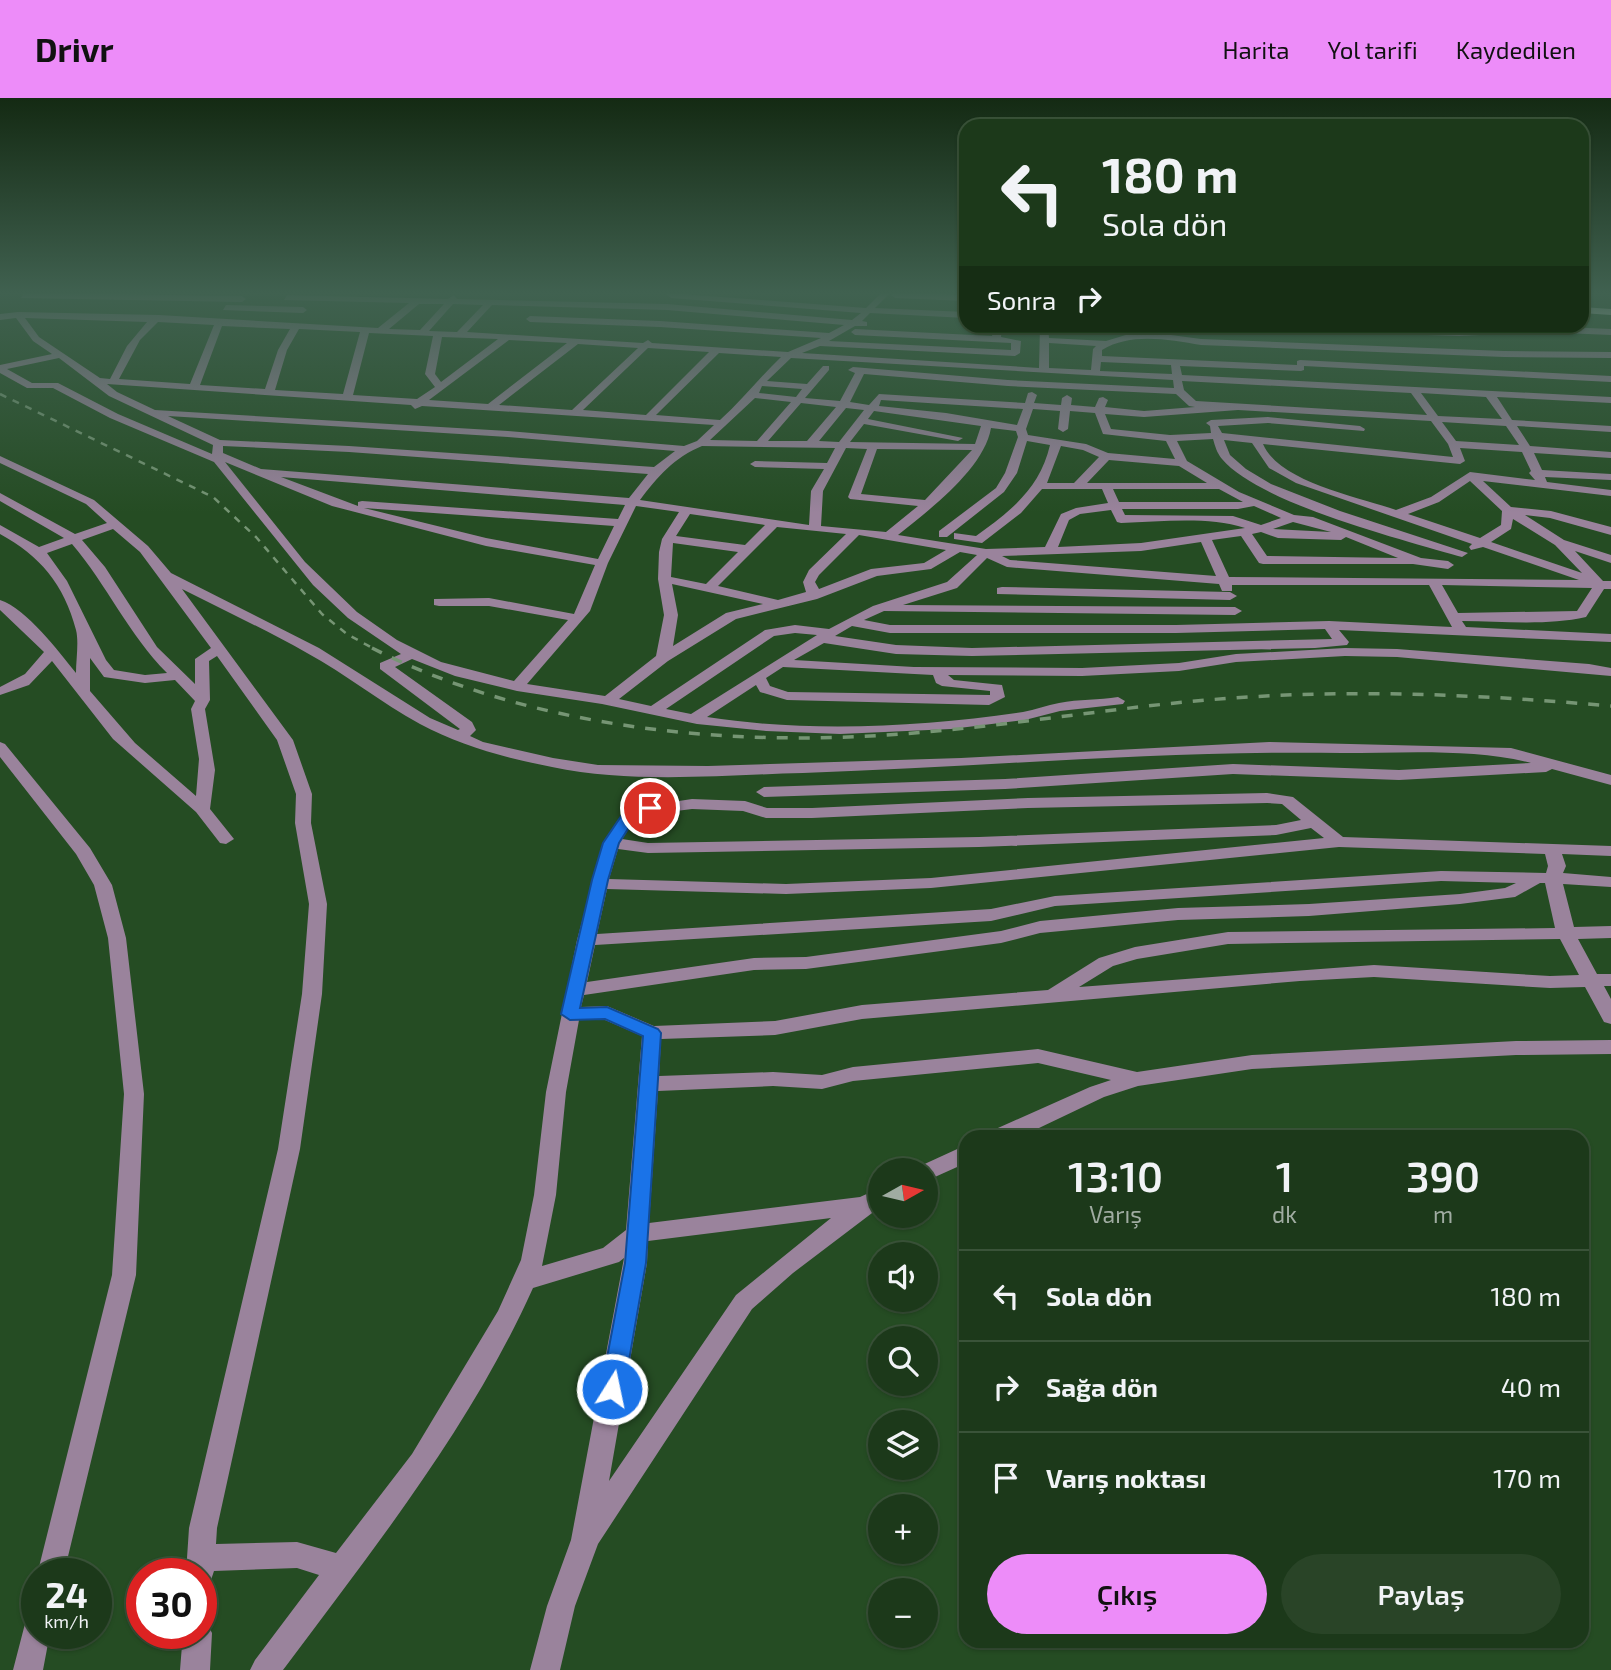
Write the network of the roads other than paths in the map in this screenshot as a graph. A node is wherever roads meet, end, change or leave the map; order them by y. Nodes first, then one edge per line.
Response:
1 (76, 366) edge
2 (121, 366) edge
3 (202, 366) edge
4 (279, 366) edge
5 (358, 366) edge
6 (432, 366) edge
7 (467, 366) edge
8 (543, 366) edge
9 (623, 366) edge
10 (700, 366) edge
11 (775, 366) edge
12 (799, 366) edge
13 (891, 366) edge
14 (971, 366) edge
15 (1042, 366) edge
16 (1095, 366) edge
17 (1175, 366) edge
18 (1301, 366) edge
19 (1332, 366) edge
20 (1413, 366) edge
21 (1537, 366) edge
22 (0, 368) edge
23 (826, 368) junction
24 (1010, 369) junction
25 (1415, 370) junction
26 (861, 371) junction
27 (1044, 371) junction
28 (1075, 373) junction
29 (1095, 373) junction
30 (1108, 373) junction
31 (890, 374) junction
32 (1176, 376) junction
33 (1542, 376) junction
34 (95, 378) junction
35 (79, 379) dead end
36 (1611, 379) edge
37 (67, 382) dead end
38 (113, 382) junction
39 (759, 383) junction
40 (1008, 383) junction
41 (1037, 384) junction
42 (1298, 384) junction
43 (55, 385) junction
44 (1066, 386) junction
45 (440, 387) junction
46 (810, 387) junction
47 (1108, 388) junction
48 (193, 389) junction
49 (1414, 390) junction
50 (1427, 390) junction
51 (1179, 391) junction
52 (1489, 393) junction
53 (268, 394) junction
54 (753, 395) junction
55 (1523, 395) junction
56 (879, 397) junction
57 (1556, 397) junction
58 (346, 399) junction
59 (797, 399) junction
60 (1002, 400) junction
61 (1611, 400) edge
62 (986, 403) junction
63 (418, 404) junction
64 (844, 404) junction
65 (1027, 405) junction
66 (1530, 405) dead end
67 (1196, 407) junction
68 (489, 408) junction
69 (1067, 408) junction
70 (1297, 409) junction
71 (1099, 410) junction
72 (149, 412) junction
73 (407, 412) dead end
74 (573, 414) junction
75 (1144, 414) junction
76 (1356, 414) junction
77 (1536, 415) dead end
78 (648, 418) junction
79 (396, 419) dead end
80 (969, 420) junction
81 (1437, 420) junction
82 (862, 421) junction
83 (723, 423) junction
84 (1211, 423) junction
85 (987, 424) junction
86 (1511, 424) junction
87 (1543, 425) junction
88 (384, 427) junction
89 (1063, 429) dead end
90 (1360, 429) junction
91 (1611, 429) edge
92 (1022, 433) junction
93 (1150, 436) junction
94 (1220, 436) junction
95 (1170, 438) junction
96 (1256, 439) junction
97 (701, 443) junction
98 (1056, 443) junction
99 (843, 444) junction
100 (980, 444) junction
101 (1453, 444) junction
102 (759, 445) junction
103 (810, 445) junction
104 (873, 446) junction
105 (1526, 448) junction
106 (685, 449) junction
107 (1363, 452) junction
108 (218, 453) junction
109 (1611, 455) edge
110 (1106, 456) junction
111 (2, 461) edge
112 (1460, 461) junction
113 (755, 464) dead end
114 (1097, 465) junction
115 (1185, 465) junction
116 (832, 466) junction
117 (656, 471) junction
118 (258, 472) junction
119 (1535, 472) junction
120 (1471, 477) junction
121 (1611, 477) edge
122 (1543, 485) junction
123 (1041, 486) junction
124 (1077, 486) junction
125 (1105, 486) junction
126 (1218, 486) junction
127 (1570, 488) junction
128 (1611, 493) edge
129 (0, 496) edge
130 (327, 501) junction
131 (632, 502) junction
132 (1258, 503) junction
133 (930, 504) junction
134 (1611, 505) edge
135 (1115, 506) junction
136 (688, 510) junction
137 (1508, 510) junction
138 (1392, 514) junction
139 (1343, 516) junction
140 (1293, 518) junction
141 (1309, 520) junction
142 (622, 523) junction
143 (774, 523) junction
144 (115, 524) junction
145 (902, 526) junction
146 (0, 529) edge
147 (815, 530) junction
148 (1260, 530) junction
149 (856, 531) junction
150 (1244, 531) junction
151 (1611, 531) edge
152 (943, 534) junction
153 (1352, 534) junction
154 (1312, 536) junction
155 (889, 537) junction
156 (1205, 537) junction
157 (74, 539) junction
158 (668, 539) junction
159 (1559, 542) junction
160 (1482, 543) junction
161 (1141, 547) junction
162 (959, 548) junction
163 (745, 549) junction
164 (1076, 551) junction
165 (38, 552) junction
166 (1050, 552) junction
167 (986, 553) junction
168 (1462, 554) junction
169 (1336, 559) junction
170 (1611, 559) edge
171 (1263, 560) junction
172 (1419, 562) junction
173 (602, 563) junction
174 (1007, 563) junction
175 (1448, 565) junction
176 (1074, 570) junction
177 (166, 576) junction
178 (1144, 576) junction
179 (664, 579) junction
180 (1223, 580) junction
181 (1433, 581) junction
182 (1271, 582) junction
183 (1463, 582) junction
184 (1608, 586) edge
185 (709, 588) junction
186 (1002, 590) junction
187 (1079, 592) junction
188 (812, 596) junction
189 (1230, 596) junction
190 (439, 602) dead end
191 (777, 602) junction
192 (0, 604) edge
193 (1006, 608) junction
194 (878, 609) junction
195 (1235, 611) junction
196 (1452, 617) junction
197 (576, 618) junction
198 (850, 622) junction
199 (1245, 625) junction
200 (1329, 625) junction
201 (1007, 629) junction
202 (1436, 629) junction
203 (83, 630) junction
204 (1461, 631) junction
205 (827, 636) junction
206 (1611, 638) edge
207 (218, 650) junction
208 (1007, 650) junction
209 (52, 651) junction
210 (412, 654) junction
211 (663, 659) junction
212 (1462, 659) junction
213 (779, 663) junction
214 (1611, 670) edge
215 (940, 671) junction
216 (176, 676) junction
217 (758, 677) junction
218 (517, 687) junction
219 (83, 690) junction
220 (0, 691) edge
221 (203, 700) junction
222 (607, 701) junction
223 (1118, 701) dead end
224 (651, 712) junction
225 (694, 719) junction
226 (459, 737) junction
227 (0, 747) edge
228 (1252, 748) junction
229 (1565, 766) junction
230 (772, 769) junction
231 (1262, 770) junction
232 (1611, 770) edge
233 (1611, 780) edge
234 (764, 792) junction
235 (745, 806) junction
236 (202, 809) junction
237 (1315, 821) junction
238 (226, 839) dead end
239 (1339, 842) junction
240 (611, 843) junction
241 (1552, 849) junction
242 (1611, 851) edge
243 (1544, 879) junction
244 (1611, 882) edge
245 (599, 884) junction
246 (1611, 932) edge
247 (1566, 934) junction
248 (586, 940) junction
249 (1611, 980) edge
250 (1590, 982) junction
251 (575, 990) junction
252 (1051, 996) junction
253 (570, 1014) junction
254 (1611, 1017) edge
255 (652, 1033) junction
256 (1611, 1047) edge
257 (1137, 1079) junction
258 (648, 1084) junction
259 (1014, 1130) edge
260 (959, 1156) edge
261 (938, 1167) edge
262 (868, 1202) edge
263 (868, 1204) edge
264 (638, 1233) junction
265 (524, 1280) junction
266 (584, 1540) junction
267 (54, 1558) edge
268 (201, 1558) edge
269 (217, 1564) edge
270 (342, 1568) junction
271 (32, 1649) edge
272 (196, 1649) edge
273 (28, 1670) edge
274 (194, 1670) edge
275 (265, 1670) edge
276 (545, 1670) edge

1 - 34 street
2 - 38 street
3 - 48 street
4 - 53 street
5 - 58 street
6 - 45 street
7 - 45 street
8 - 68 street
9 - 74 street
10 - 78 street
11 - 39 street
12 - 23 street
13 - 31 street
14 - 24 street
15 - 27 street
16 - 29 street
17 - 32 street
18 - 42 street
19 - 25 street
20 - 25 street
21 - 33 street
22 - 43 street
23 - 26 street
23 - 46 street
24 - 27 street
24 - 40 street
25 - 33 street
25 - 50 street
26 - 31 street
26 - 64 street
27 - 28 street
28 - 29 street
28 - 44 street
29 - 30 street
30 - 32 street
30 - 47 street
31 - 40 street
31 - 56 street
32 - 42 street
32 - 51 street
33 - 36 street
33 - 57 street
34 - 35 street
34 - 38 street
34 - 72 street
37 - 43 street
38 - 48 street
39 - 46 street
39 - 54 street
40 - 41 street
40 - 60 street
41 - 44 street
41 - 65 street
42 - 49 street
42 - 70 street
43 - 108 street
44 - 47 street
44 - 69 street
45 - 63 street
46 - 59 street
47 - 51 street
47 - 71 street
48 - 53 street
49 - 50 street
49 - 81 street
50 - 52 street
51 - 67 street
52 - 55 street
52 - 86 street
53 - 58 street
54 - 59 street
54 - 83 street
55 - 57 street
55 - 66 street
56 - 60 street
56 - 62 street
56 - 64 street
56 - 80 street
56 - 82 street
57 - 61 street
58 - 63 street
59 - 64 street
59 - 102 street
60 - 62 street
60 - 65 street
62 - 80 street
63 - 68 street
63 - 73 street
64 - 103 street
65 - 69 street
65 - 92 street
67 - 70 street
67 - 75 street
67 - 84 street
68 - 74 street
69 - 71 street
69 - 89 street
70 - 76 street
71 - 75 street
71 - 93 street
72 - 88 street
72 - 108 street
74 - 78 street
75 - 93 street
76 - 81 street
76 - 90 street
77 - 87 street
78 - 83 street
79 - 88 street
80 - 85 street
81 - 86 street
81 - 101 street
82 - 99 street
82 - 100 street
83 - 97 street
84 - 90 street
84 - 94 street
85 - 92 street
85 - 100 street
86 - 87 street
86 - 105 street
87 - 91 street
88 - 106 street
90 - 107 street
92 - 98 street
92 - 152 street
93 - 95 street
94 - 95 street
94 - 96 street
94 - 139 street
95 - 115 street
96 - 107 street
96 - 138 street
97 - 102 street
97 - 106 street
98 - 110 street
98 - 123 street
99 - 103 street
99 - 104 street
99 - 116 street
100 - 104 street
100 - 133 street
101 - 105 street
101 - 112 street
102 - 103 street
104 - 133 street
105 - 109 street
105 - 119 street
106 - 117 street
107 - 112 street
108 - 117 street
108 - 118 street
108 - 210 street
110 - 114 street
110 - 115 street
111 - 144 street
112 - 120 street
113 - 116 street
114 - 115 street
114 - 124 street
115 - 126 street
116 - 147 street
117 - 131 street
118 - 130 street
118 - 131 street
119 - 121 street
119 - 122 street
120 - 122 street
120 - 137 street
120 - 138 street
122 - 127 street
123 - 124 street
123 - 152 street
124 - 125 street
125 - 126 street
125 - 135 street
126 - 132 street
127 - 128 street
127 - 134 street
129 - 157 street
130 - 142 street
130 - 173 street
131 - 136 street
131 - 142 street
132 - 135 street
132 - 140 street
133 - 145 street
135 - 148 street
135 - 166 street
136 - 143 street
136 - 158 street
137 - 151 street
137 - 159 street
137 - 160 street
138 - 139 street
138 - 160 street
139 - 141 street
139 - 168 street
140 - 141 street
140 - 148 street
141 - 153 street
142 - 173 street
143 - 147 street
143 - 163 street
144 - 157 street
144 - 177 street
145 - 152 street
145 - 155 street
146 - 165 street
147 - 149 street
148 - 150 street
148 - 154 street
149 - 155 street
149 - 188 street
150 - 156 street
150 - 171 street
153 - 154 street
153 - 172 street
154 - 169 street
155 - 162 street
156 - 161 street
156 - 180 street
157 - 165 street
157 - 216 street
158 - 163 street
158 - 179 street
159 - 170 street
159 - 184 street
160 - 168 street
160 - 184 street
161 - 164 street
161 - 178 street
162 - 167 street
162 - 188 street
163 - 185 street
164 - 166 street
164 - 176 street
165 - 203 street
166 - 167 street
167 - 174 street
167 - 194 street
168 - 175 street
169 - 171 street
169 - 172 street
171 - 182 street
172 - 175 street
173 - 197 street
174 - 176 street
174 - 186 street
175 - 183 street
176 - 178 street
176 - 187 street
177 - 207 street
177 - 226 street
178 - 180 street
179 - 185 street
179 - 211 street
180 - 182 street
180 - 189 street
181 - 182 street
181 - 183 street
181 - 196 street
183 - 184 street
184 - 196 street
185 - 191 street
186 - 187 street
186 - 193 street
187 - 189 street
188 - 191 street
189 - 195 street
190 - 197 street
191 - 211 street
192 - 209 street
193 - 194 street
193 - 195 street
193 - 201 street
194 - 198 street
195 - 199 street
196 - 204 street
197 - 218 street
198 - 201 street
198 - 205 street
199 - 200 street
199 - 201 street
200 - 202 street
200 - 208 street
201 - 208 street
202 - 204 street
202 - 212 street
203 - 216 street
203 - 219 street
204 - 206 street
205 - 208 street
205 - 213 street
205 - 224 street
207 - 221 street
207 - 268 street
209 - 219 street
209 - 220 street
210 - 218 street
210 - 226 street
211 - 222 street
212 - 214 street
212 - 215 street
213 - 215 street
213 - 217 street
215 - 217 street
216 - 221 street
217 - 225 street
218 - 222 street
219 - 236 street
221 - 236 street
222 - 224 street
223 - 225 street
224 - 225 street
226 - 230 street
227 - 267 street
228 - 229 street
228 - 230 street
228 - 231 street
229 - 231 street
229 - 232 street
229 - 233 street
230 - 234 street
231 - 234 street
234 - 235 street
235 - 237 street
235 - 240 street
236 - 238 street
237 - 239 street
237 - 240 street
239 - 241 street
239 - 245 street
240 - 245 street
241 - 242 street
241 - 243 street
243 - 244 street
243 - 247 street
243 - 248 street
243 - 251 street
245 - 248 street
246 - 247 street
247 - 250 street
247 - 252 street
248 - 251 street
249 - 250 street
250 - 252 street
250 - 254 street
251 - 253 street
252 - 255 street
253 - 255 street
253 - 265 street
255 - 258 street
256 - 257 street
257 - 258 street
257 - 259 street
258 - 264 street
260 - 261 street
262 - 264 street
263 - 266 street
264 - 265 street
264 - 266 street
265 - 270 street
266 - 276 street
269 - 270 street
270 - 275 street
271 - 273 street
272 - 274 street

